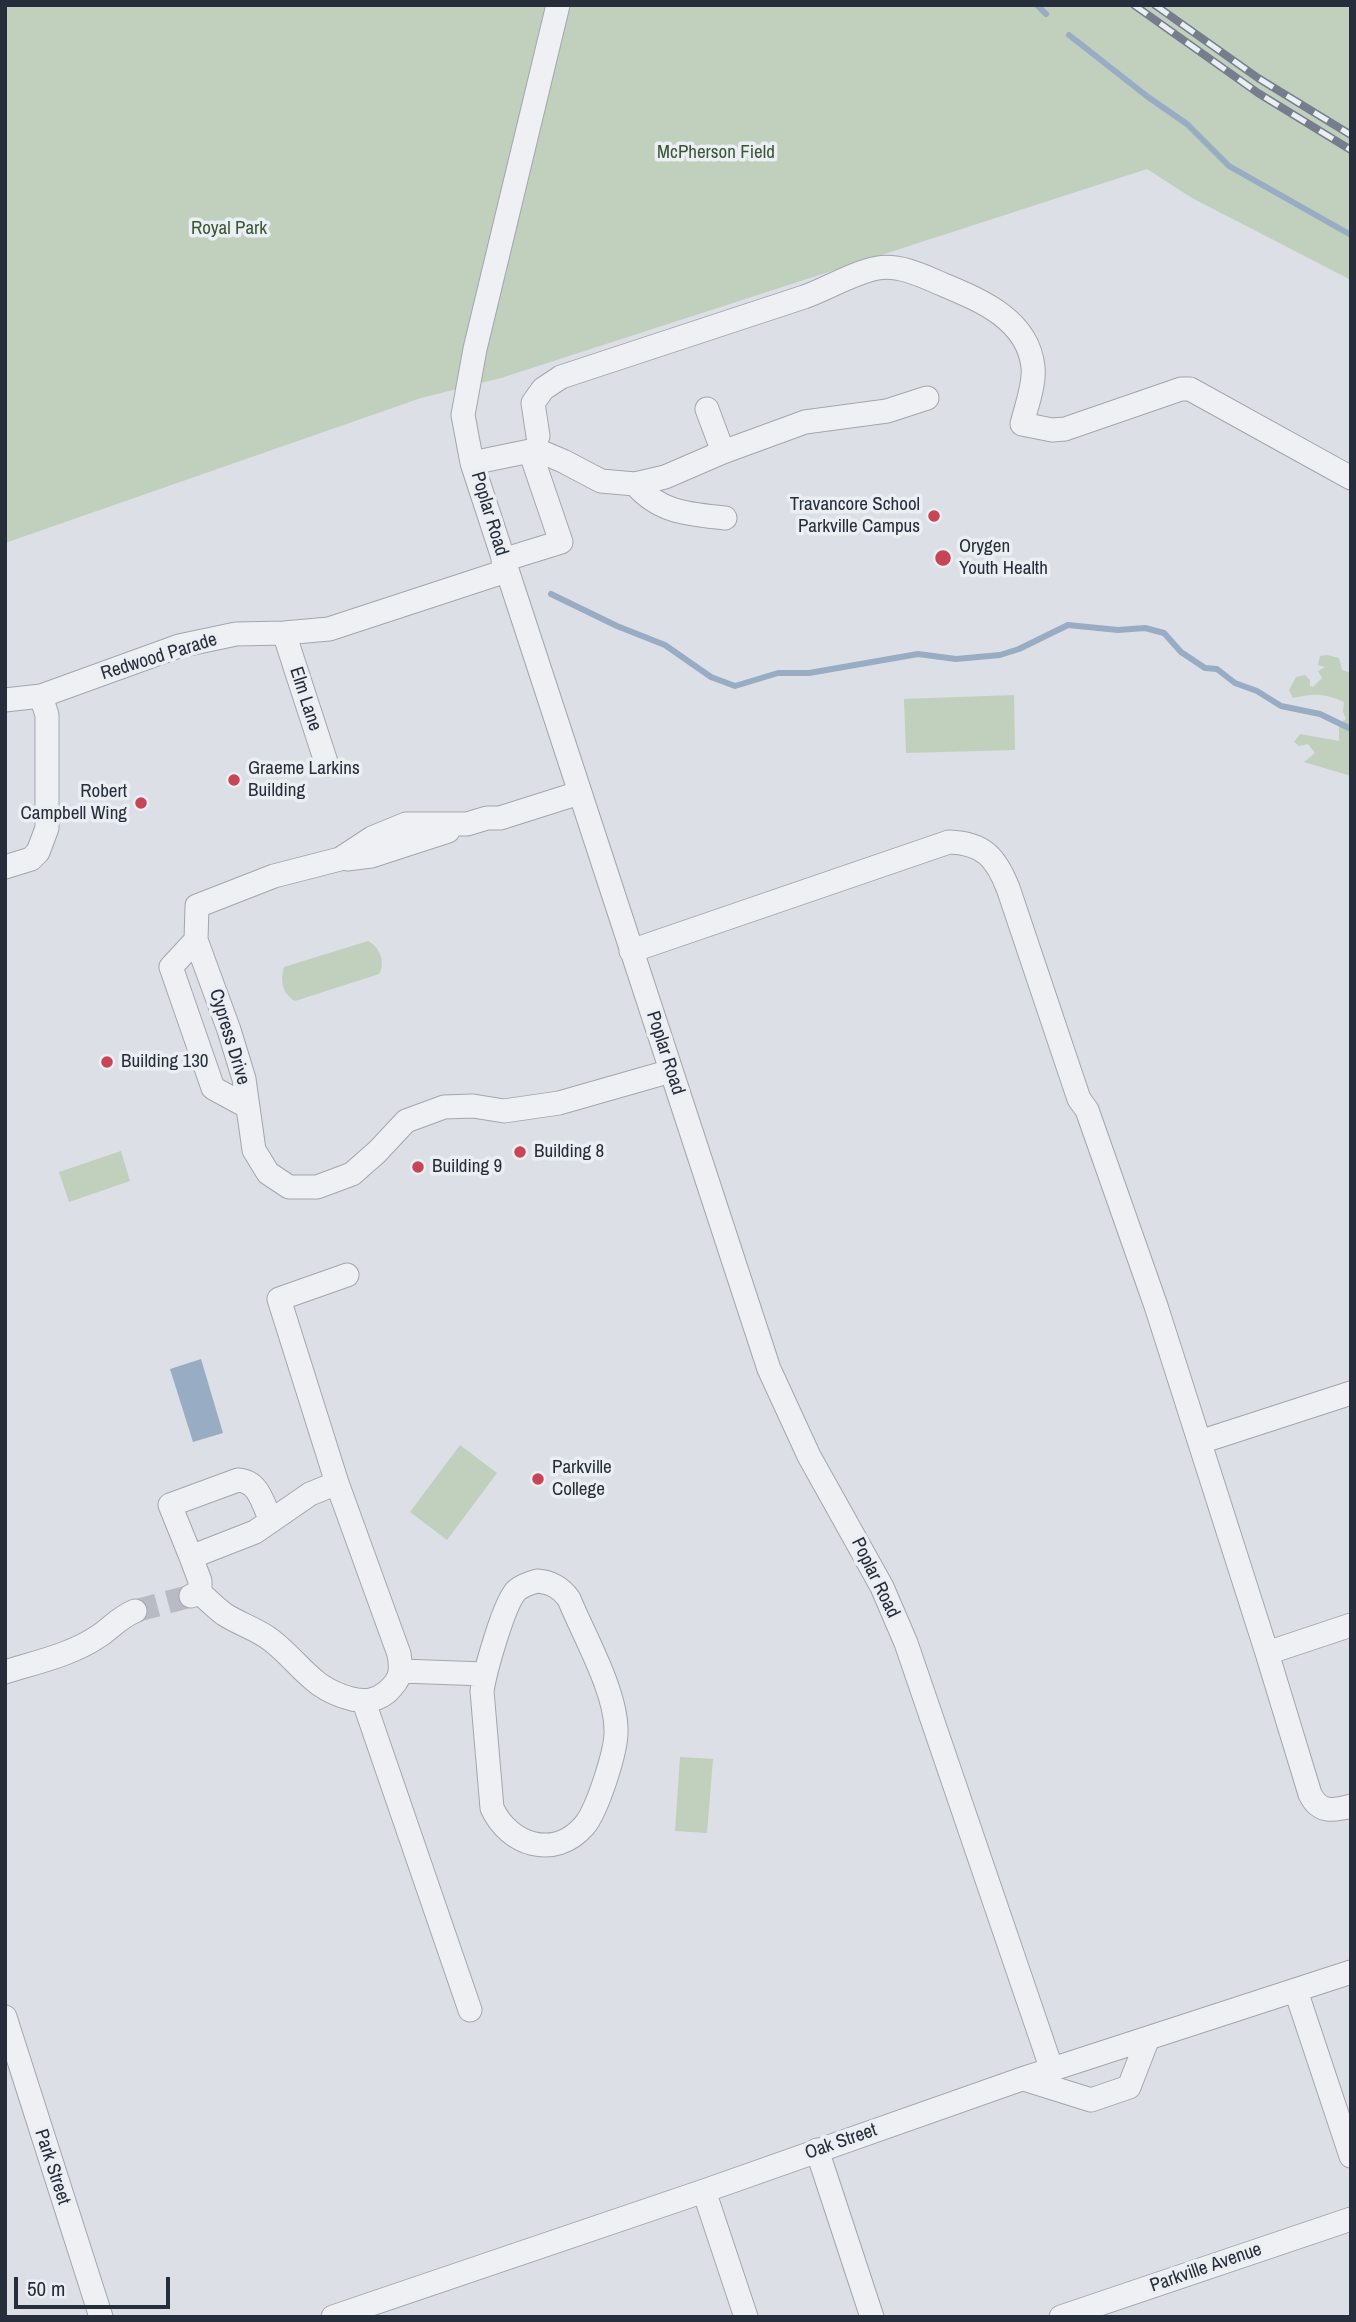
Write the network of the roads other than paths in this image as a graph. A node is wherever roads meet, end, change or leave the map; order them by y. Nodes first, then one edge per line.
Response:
1 (558, 5) edge
2 (927, 398) dead end
3 (707, 409) dead end
4 (534, 444) junction
5 (723, 452) junction
6 (472, 463) junction
7 (1351, 478) edge
8 (635, 484) junction
9 (725, 518) dead end
10 (505, 565) junction
11 (284, 633) junction
12 (41, 696) junction
13 (5, 700) edge
14 (327, 765) dead end
15 (579, 793) junction
16 (5, 867) edge
17 (196, 940) junction
18 (631, 951) junction
19 (671, 1071) junction
20 (248, 1107) junction
21 (347, 1275) dead end
22 (1351, 1393) edge
23 (1200, 1442) junction
24 (337, 1483) junction
25 (271, 1521) junction
26 (191, 1557) junction
27 (135, 1611) tunnel mouth
28 (1351, 1625) edge
29 (1267, 1653) junction
30 (401, 1671) junction
31 (5, 1672) edge
32 (484, 1674) junction
33 (364, 1702) junction
34 (1351, 1806) edge
35 (1351, 1972) edge
36 (1296, 1990) junction
37 (470, 2010) dead end
38 (5, 2017) edge
39 (1148, 2038) junction
40 (1052, 2070) junction
41 (1024, 2079) junction
42 (817, 2150) junction
43 (1351, 2156) edge
44 (704, 2191) junction
45 (1351, 2219) edge
46 (101, 2317) edge
47 (333, 2317) edge
48 (746, 2317) edge
49 (872, 2317) edge
50 (1061, 2317) edge

1 - 6 street, Poplar Road
2 - 5 street
3 - 5 street
4 - 6 street
4 - 7 street
4 - 8 street
4 - 10 street, Redwood Parade
5 - 8 street
6 - 10 street, Poplar Road
8 - 9 street
10 - 11 street, Redwood Parade
10 - 15 street, Poplar Road
11 - 12 street, Redwood Parade
11 - 14 street, Elm Lane
12 - 13 street, Redwood Parade
12 - 16 street
15 - 17 street, Cypress Drive
15 - 18 street, Poplar Road
17 - 20 street, Cypress Drive
17 - 20 street
18 - 19 street, Poplar Road
18 - 23 street
19 - 20 street, Cypress Drive
19 - 40 street, Poplar Road
21 - 24 street
22 - 23 street
23 - 29 street
24 - 25 street
24 - 30 street
25 - 26 street
25 - 26 street
26 - 33 street
27 - 31 street
28 - 29 street
29 - 34 street
30 - 32 street
30 - 33 street
32 - 32 street
33 - 37 street
35 - 36 street, Oak Street
36 - 39 street, Oak Street
36 - 43 street
38 - 46 street, Park Street
39 - 40 street, Oak Street
39 - 41 street
40 - 41 street, Oak Street
41 - 42 street, Oak Street
42 - 44 street, Oak Street
42 - 49 street
44 - 47 street, Oak Street
44 - 48 street
45 - 50 street, Parkville Avenue

